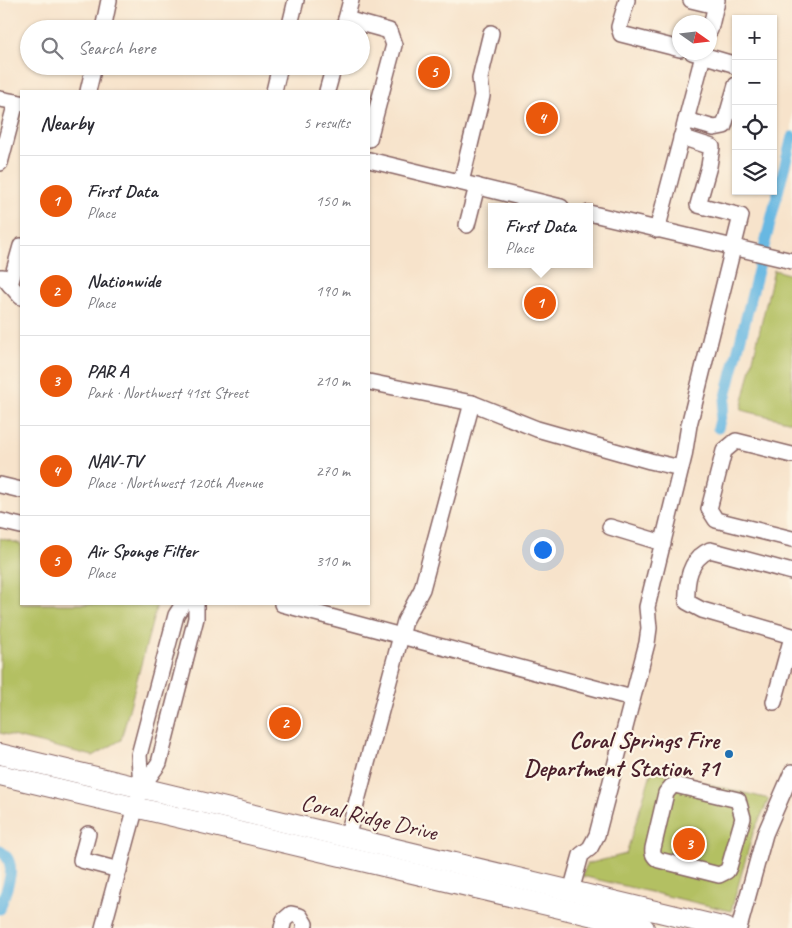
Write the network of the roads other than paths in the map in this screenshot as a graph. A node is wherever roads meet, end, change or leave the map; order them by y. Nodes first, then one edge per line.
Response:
1 (110, 0) edge
2 (296, 0) edge
3 (351, 0) edge
4 (627, 0) edge
5 (690, 0) edge
6 (716, 3) edge
7 (105, 20) edge
8 (291, 20) edge
9 (346, 20) edge
10 (370, 28) edge
11 (491, 33) dead end
12 (672, 47) edge
13 (717, 59) edge
14 (698, 60) edge
15 (732, 64) edge
16 (92, 75) edge
17 (278, 75) edge
18 (331, 75) edge
19 (88, 90) edge
20 (274, 90) edge
21 (327, 90) edge
22 (0, 98) edge
23 (732, 99) edge
24 (19, 103) edge
25 (686, 120) junction
26 (370, 135) edge
27 (681, 137) junction
28 (370, 160) edge
29 (0, 163) edge
30 (461, 182) junction
31 (477, 186) junction
32 (545, 203) edge
33 (593, 214) edge
34 (467, 225) dead end
35 (657, 230) junction
36 (20, 248) edge
37 (734, 248) junction
38 (792, 261) edge
39 (5, 281) edge
40 (20, 296) edge
41 (370, 382) edge
42 (472, 403) junction
43 (792, 456) edge
44 (682, 468) junction
45 (0, 485) edge
46 (20, 490) edge
47 (0, 521) edge
48 (20, 526) edge
49 (610, 527) dead end
50 (792, 539) edge
51 (663, 543) junction
52 (792, 572) edge
53 (182, 605) edge
54 (196, 605) edge
55 (286, 605) edge
56 (401, 637) junction
57 (792, 637) edge
58 (632, 698) junction
59 (774, 702) dead end
60 (0, 754) edge
61 (792, 772) edge
62 (0, 775) edge
63 (139, 798) junction
64 (744, 818) junction
65 (769, 824) junction
66 (88, 834) dead end
67 (347, 838) junction
68 (119, 870) junction
69 (571, 891) junction
70 (102, 928) edge
71 (282, 928) edge
72 (304, 928) edge
73 (644, 928) edge
74 (726, 928) edge
75 (739, 928) edge

1 - 7 street
2 - 8 street
3 - 9 street
4 - 12 street
5 - 6 street
10 - 26 street
11 - 30 street
13 - 15 street
14 - 25 street
16 - 19 street
17 - 20 street
18 - 21 street
22 - 24 street
23 - 25 street
24 - 29 street
25 - 27 street
27 - 35 street
27 - 37 street
28 - 30 street
30 - 31 street
31 - 32 street
31 - 34 street
33 - 35 street
35 - 37 street
36 - 39 street
37 - 38 street
37 - 44 street
39 - 40 street
41 - 42 street
42 - 44 street
42 - 56 street
43 - 50 street
44 - 51 street
45 - 46 street
47 - 48 street
49 - 51 street
51 - 58 street
52 - 57 street
53 - 63 street
54 - 63 street
55 - 56 street
56 - 58 street
56 - 67 street
57 - 59 street
58 - 69 street
60 - 63 main road, Coral Ridge Drive
61 - 65 street
62 - 63 main road, Coral Ridge Drive
63 - 67 main road, Coral Ridge Drive
63 - 68 street
63 - 73 main road, Coral Ridge Drive
64 - 64 street
64 - 65 street
65 - 75 street
66 - 68 street
67 - 69 main road, Coral Ridge Drive
68 - 70 street
69 - 74 main road, Coral Ridge Drive
71 - 72 street

